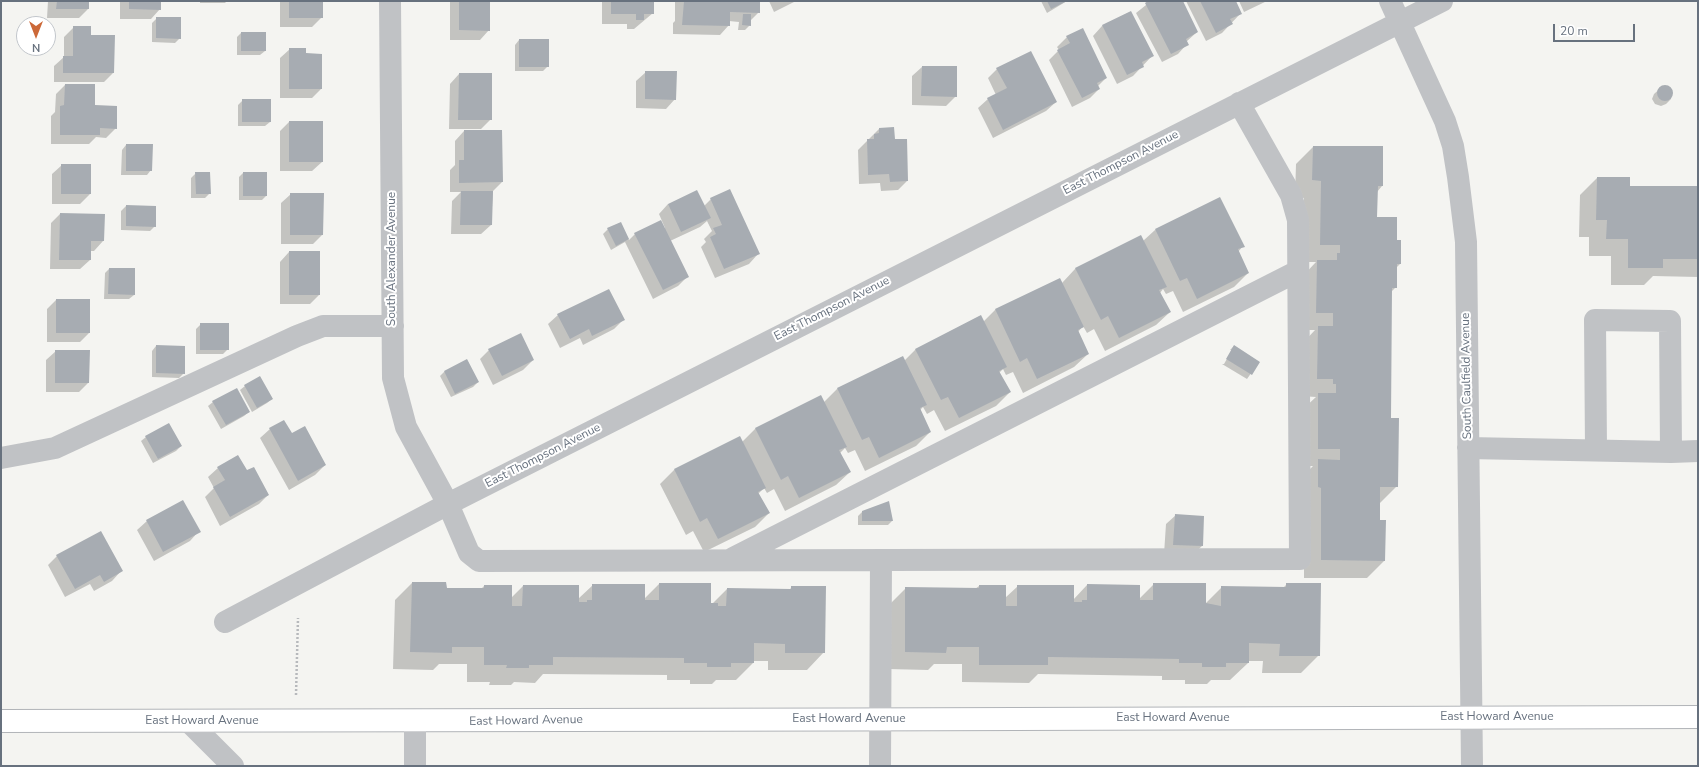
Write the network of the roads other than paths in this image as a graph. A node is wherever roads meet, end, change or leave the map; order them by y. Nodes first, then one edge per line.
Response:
1 (390, 1) edge
2 (1390, 1) edge
3 (1442, 1) edge
4 (1400, 22) junction
5 (1239, 103) junction
6 (1298, 271) junction
7 (393, 326) junction
8 (1468, 448) junction
9 (1596, 450) junction
10 (1698, 451) edge
11 (1671, 452) junction
12 (1, 458) edge
13 (448, 504) junction
14 (728, 560) junction
15 (881, 560) junction
16 (225, 622) dead end
17 (1698, 717) edge
18 (880, 718) junction
19 (1472, 718) junction
20 (1, 721) edge
21 (188, 721) junction
22 (415, 722) junction
23 (233, 766) edge
24 (415, 766) edge
25 (880, 766) edge
26 (1472, 766) edge

1 - 7 street, South Alexander Avenue
2 - 4 street, South Caulfield Avenue
3 - 4 street, East Thompson Avenue
4 - 5 street, East Thompson Avenue
4 - 8 street, South Caulfield Avenue
5 - 6 street
5 - 13 street, East Thompson Avenue
6 - 14 street
6 - 15 street, South Alexander Avenue
7 - 12 street
7 - 13 street, South Alexander Avenue
8 - 9 street
8 - 19 street, South Caulfield Avenue
9 - 11 street
9 - 11 street
10 - 11 street
13 - 14 street, South Alexander Avenue
13 - 16 street, East Thompson Avenue
14 - 15 street, South Alexander Avenue
15 - 18 street
17 - 19 main road, East Howard Avenue
18 - 19 main road, East Howard Avenue
18 - 22 main road, East Howard Avenue
18 - 25 street
19 - 26 street, South Caulfield Avenue
20 - 21 main road, East Howard Avenue
21 - 22 main road, East Howard Avenue
21 - 23 street
22 - 24 street

